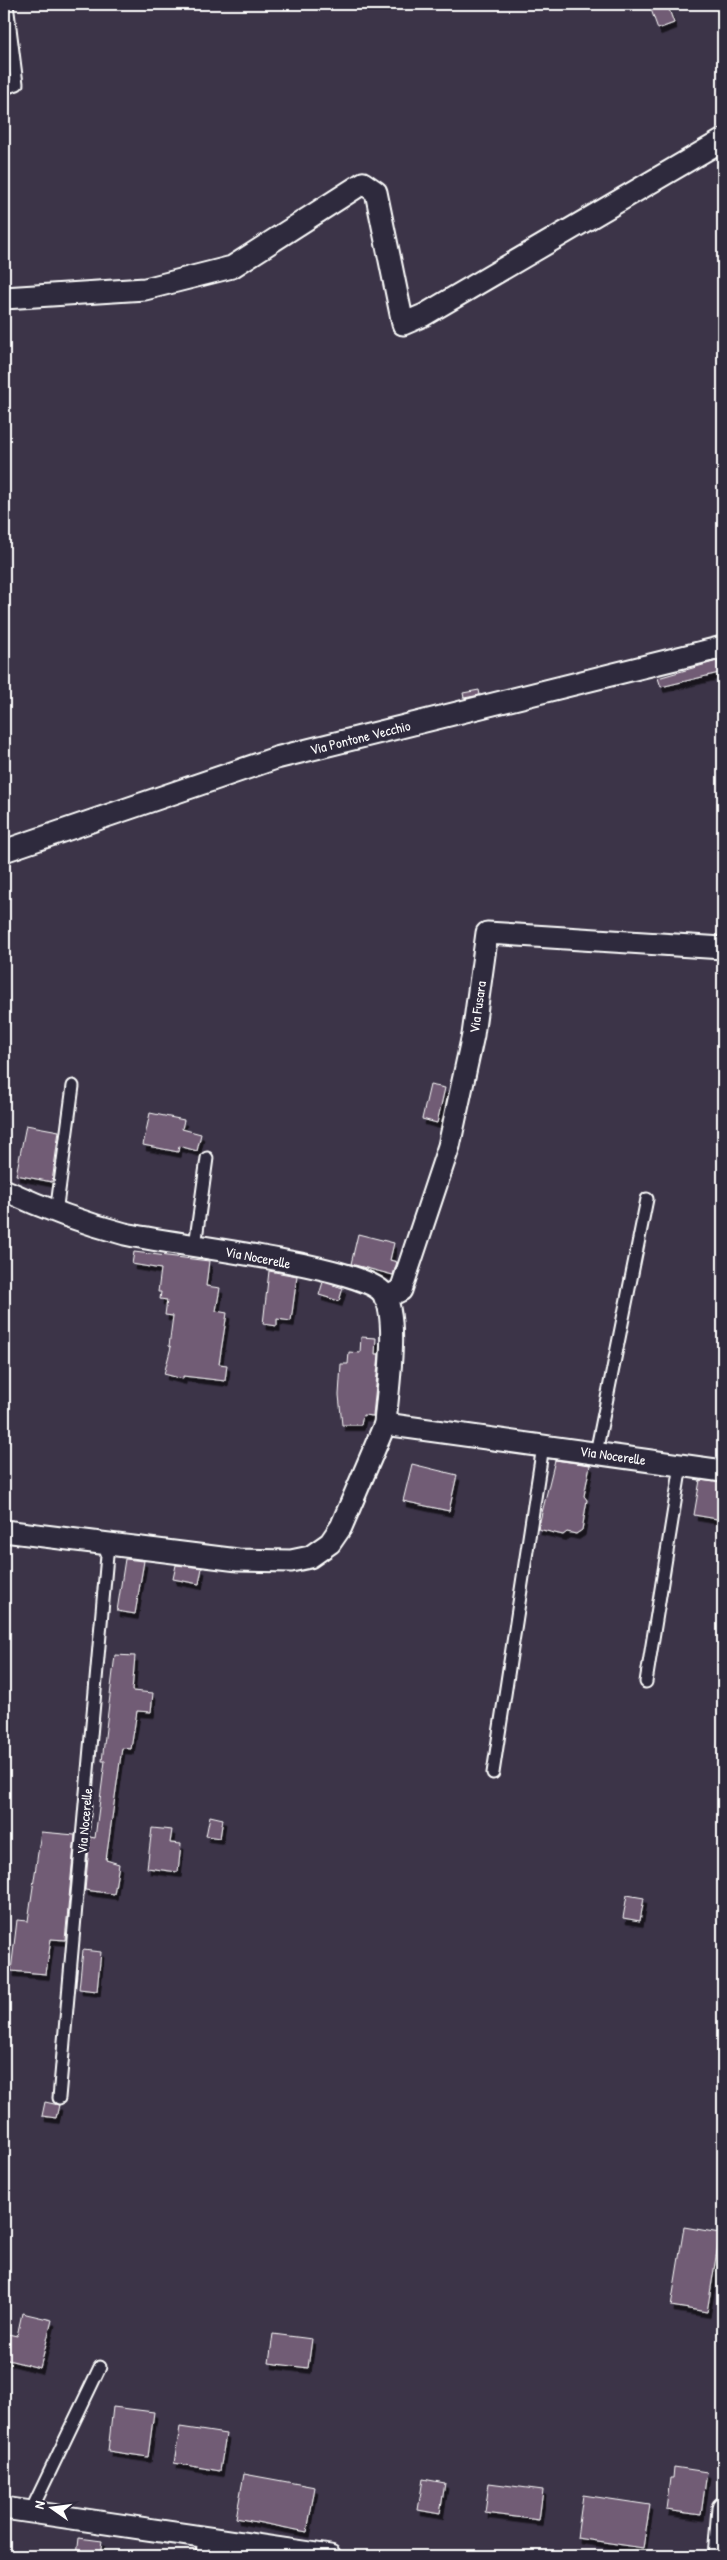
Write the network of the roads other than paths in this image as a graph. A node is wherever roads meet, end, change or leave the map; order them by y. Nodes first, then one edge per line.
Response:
1 (8, 4) edge
2 (4, 88) edge
3 (723, 140) edge
4 (4, 298) edge
5 (723, 647) edge
6 (4, 851) edge
7 (723, 948) edge
8 (73, 1086) dead end
9 (207, 1158) dead end
10 (4, 1190) edge
11 (647, 1199) dead end
12 (56, 1214) junction
13 (195, 1246) junction
14 (385, 1298) junction
15 (385, 1424) junction
16 (543, 1446) junction
17 (596, 1453) junction
18 (681, 1465) junction
19 (723, 1470) edge
20 (4, 1531) edge
21 (108, 1544) junction
22 (646, 1682) dead end
23 (493, 1773) dead end
24 (59, 2098) dead end
25 (100, 2367) dead end
26 (4, 2508) edge
27 (723, 2508) edge
28 (31, 2511) junction
29 (203, 2547) edge
30 (330, 2556) edge
31 (719, 2556) edge

1 - 2 lane
3 - 4 street
5 - 6 street, Via Pontone Vecchio
7 - 14 street, Via Fusara
8 - 12 lane
9 - 13 lane
10 - 12 street, Via Nocerelle
11 - 17 lane
12 - 13 street, Via Nocerelle
13 - 14 street, Via Nocerelle
14 - 15 street
15 - 16 street, Via Nocerelle
15 - 21 street
16 - 17 street, Via Nocerelle
16 - 23 lane
17 - 18 street, Via Nocerelle
18 - 19 street, Via Nocerelle
18 - 22 lane
20 - 21 street
21 - 24 lane, Via Nocerelle
25 - 28 lane
26 - 28 street
27 - 31 street
28 - 29 street
29 - 30 street

